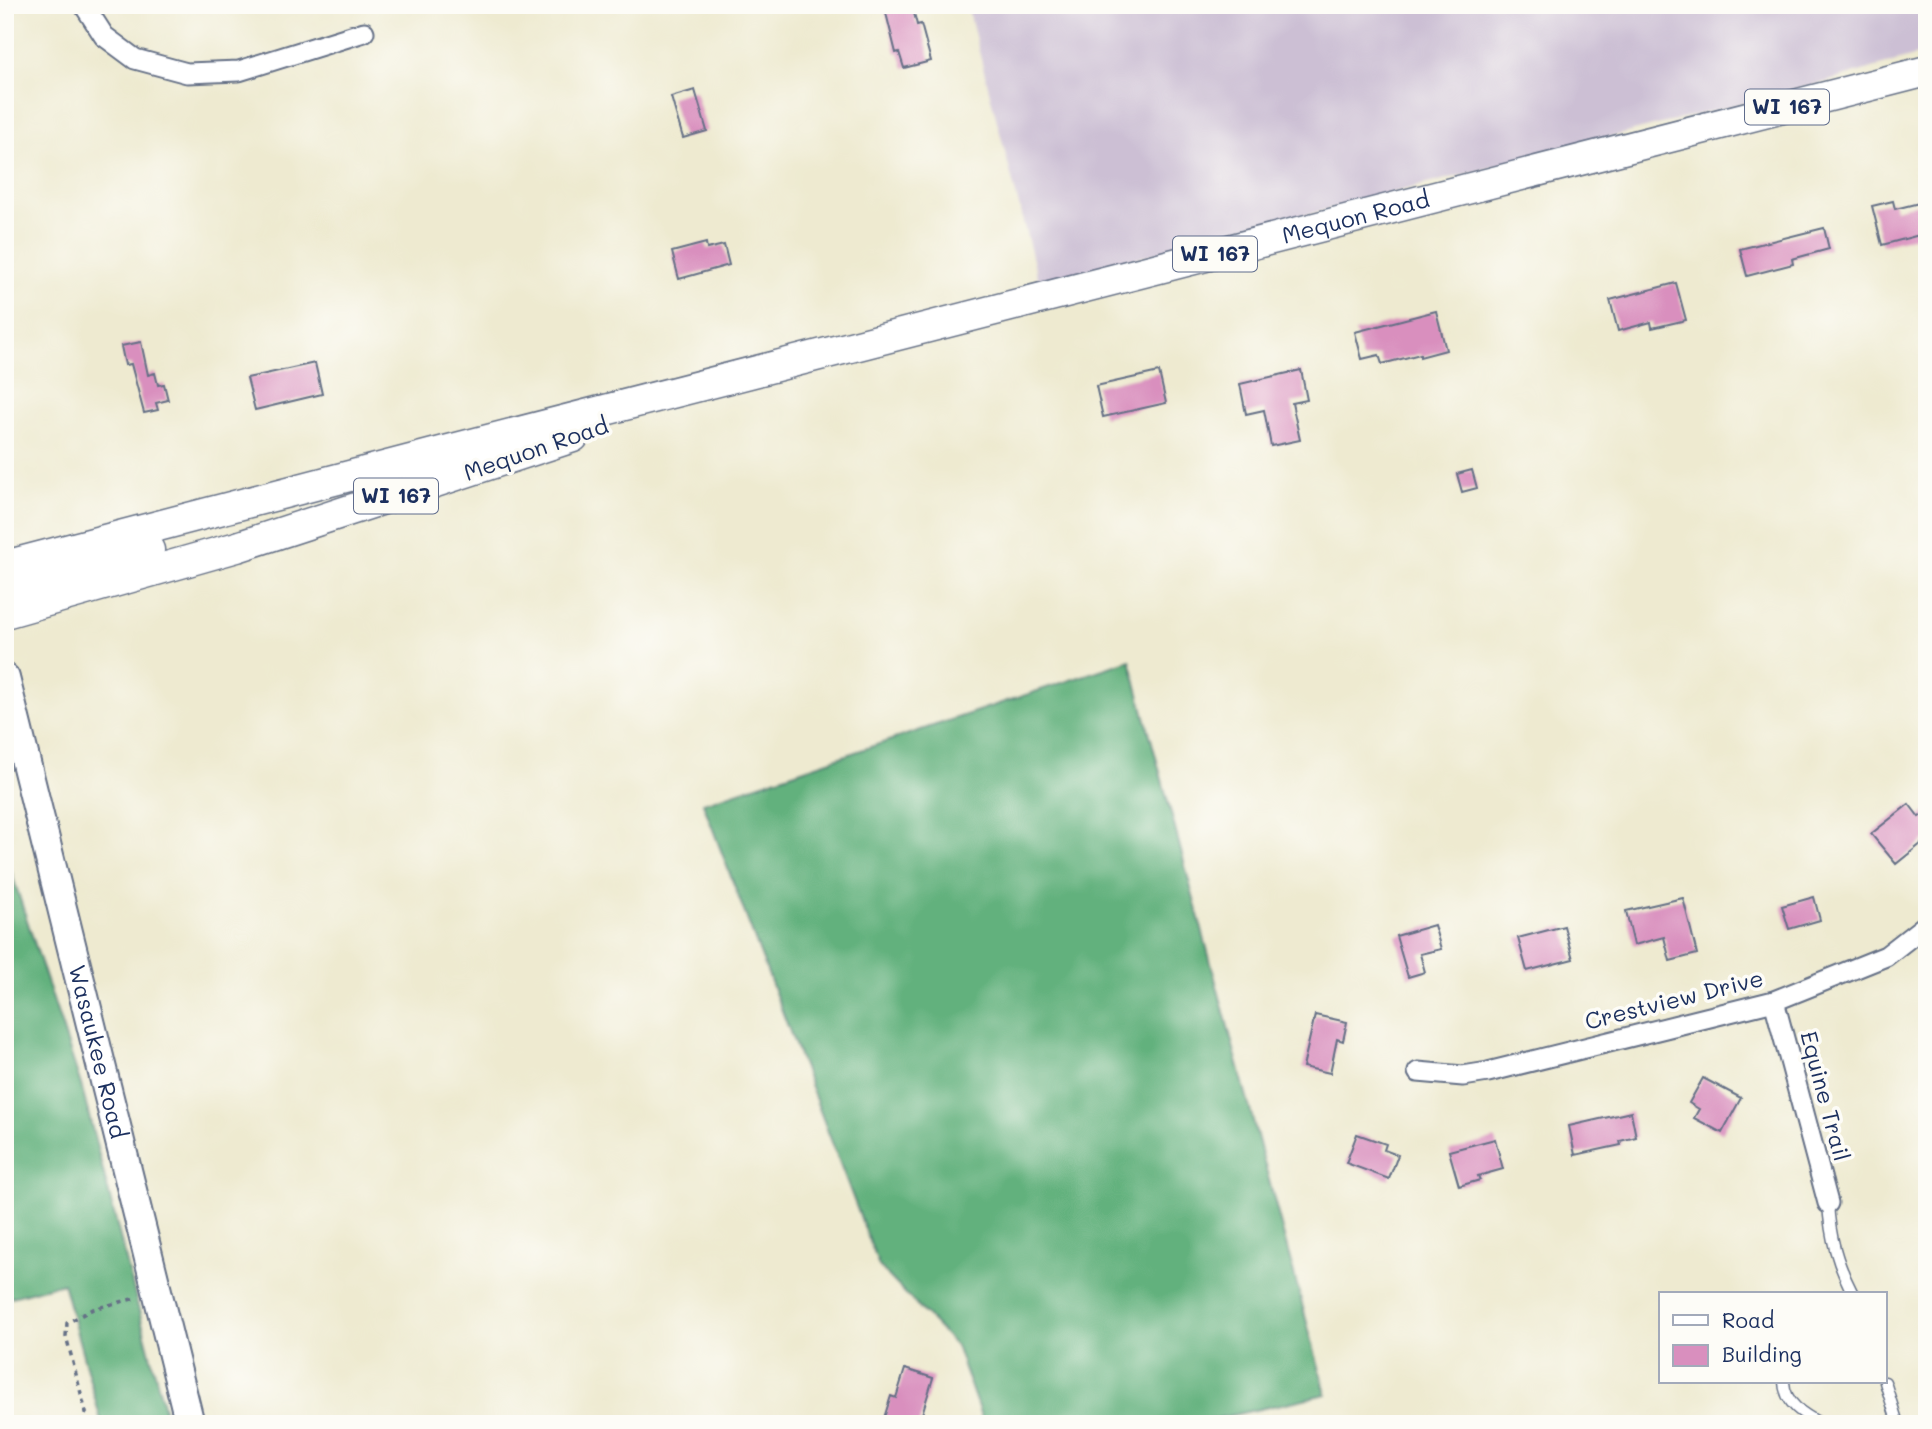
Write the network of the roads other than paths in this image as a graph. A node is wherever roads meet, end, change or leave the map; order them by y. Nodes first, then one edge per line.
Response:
1 (84, 5) edge
2 (364, 32) dead end
3 (1927, 71) edge
4 (783, 366) junction
5 (445, 451) junction
6 (5, 566) edge
7 (5, 593) edge
8 (5, 613) edge
9 (5, 678) edge
10 (1927, 924) edge
11 (1774, 1001) junction
12 (1418, 1072) dead end
13 (1828, 1203) joint
14 (1848, 1292) edge
15 (1784, 1384) edge
16 (1886, 1384) edge
17 (190, 1424) edge
18 (1821, 1424) edge
19 (1898, 1424) edge

1 - 2 street
3 - 4 main road, Mequon Road / WI 167
4 - 5 main road, Mequon Road / WI 167
4 - 8 main road, Mequon Road / WI 167
5 - 6 main road, Mequon Road / WI 167
5 - 7 main road
9 - 17 street, Wasaukee Road
10 - 11 street, Crestview Drive
11 - 12 street, Crestview Drive
11 - 13 street, Equine Trail
13 - 14 lane
15 - 18 lane
16 - 19 lane

